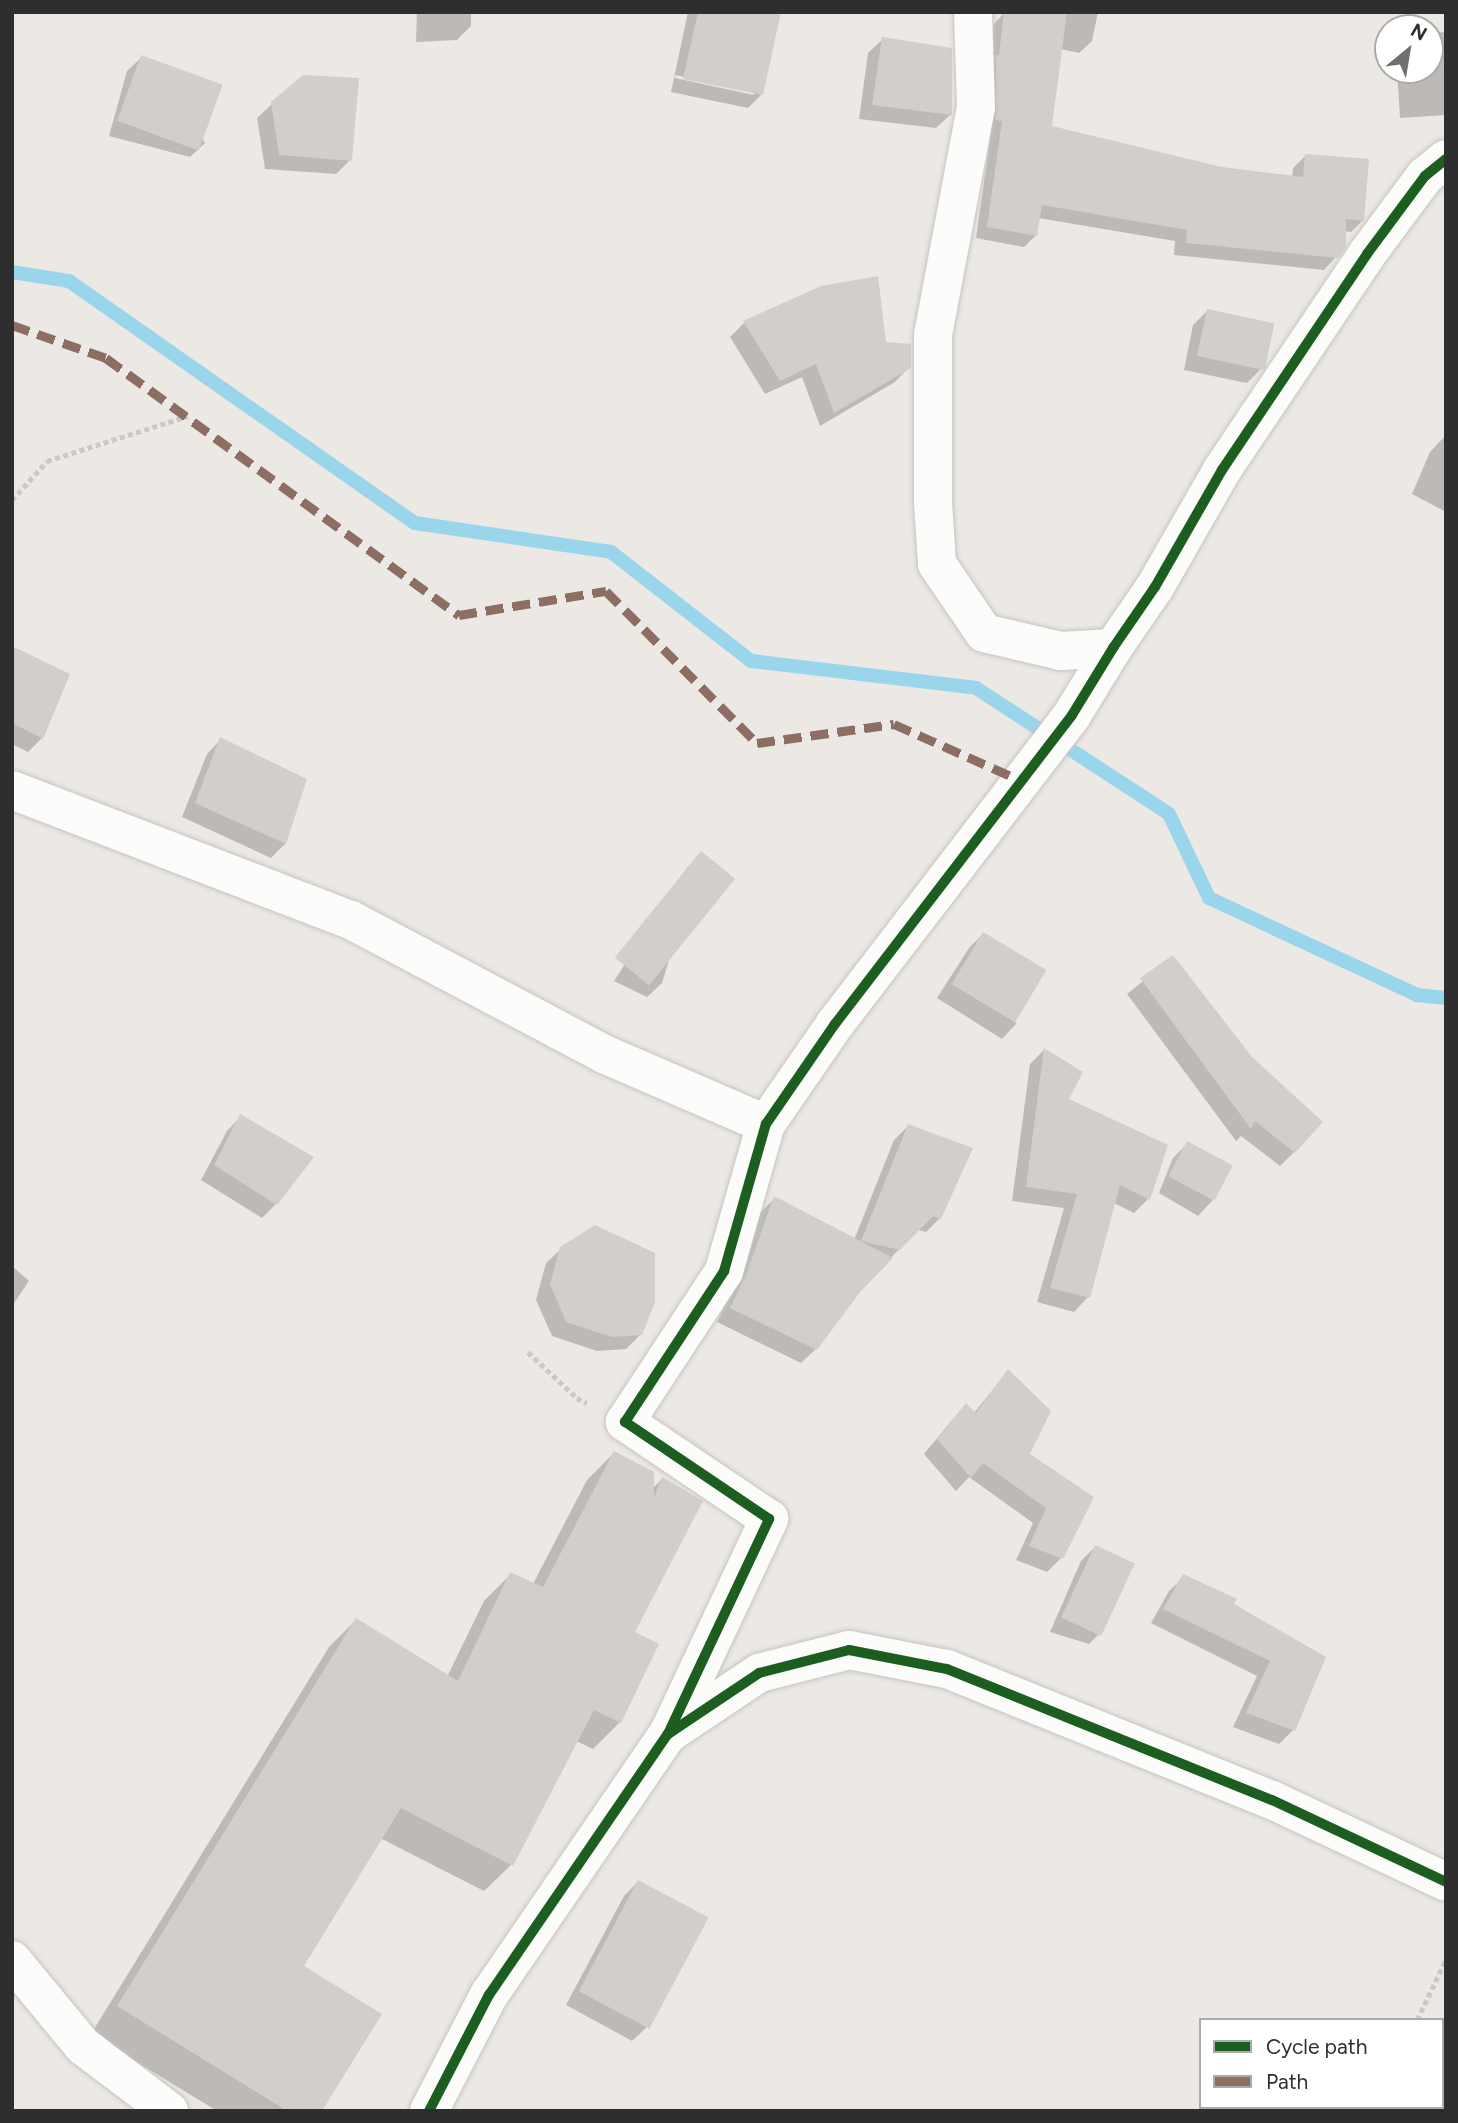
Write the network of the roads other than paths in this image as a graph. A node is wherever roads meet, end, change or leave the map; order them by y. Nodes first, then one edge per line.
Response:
1 (973, 12) edge
2 (1446, 159) edge
3 (1113, 648) junction
4 (12, 790) edge
5 (766, 1124) junction
6 (668, 1734) junction
7 (1446, 1882) edge
8 (12, 1960) edge
9 (169, 2111) edge
10 (429, 2111) edge

1 - 3 street
2 - 3 street
3 - 5 street
4 - 5 street
5 - 6 street
6 - 7 street
6 - 10 street
8 - 9 street

